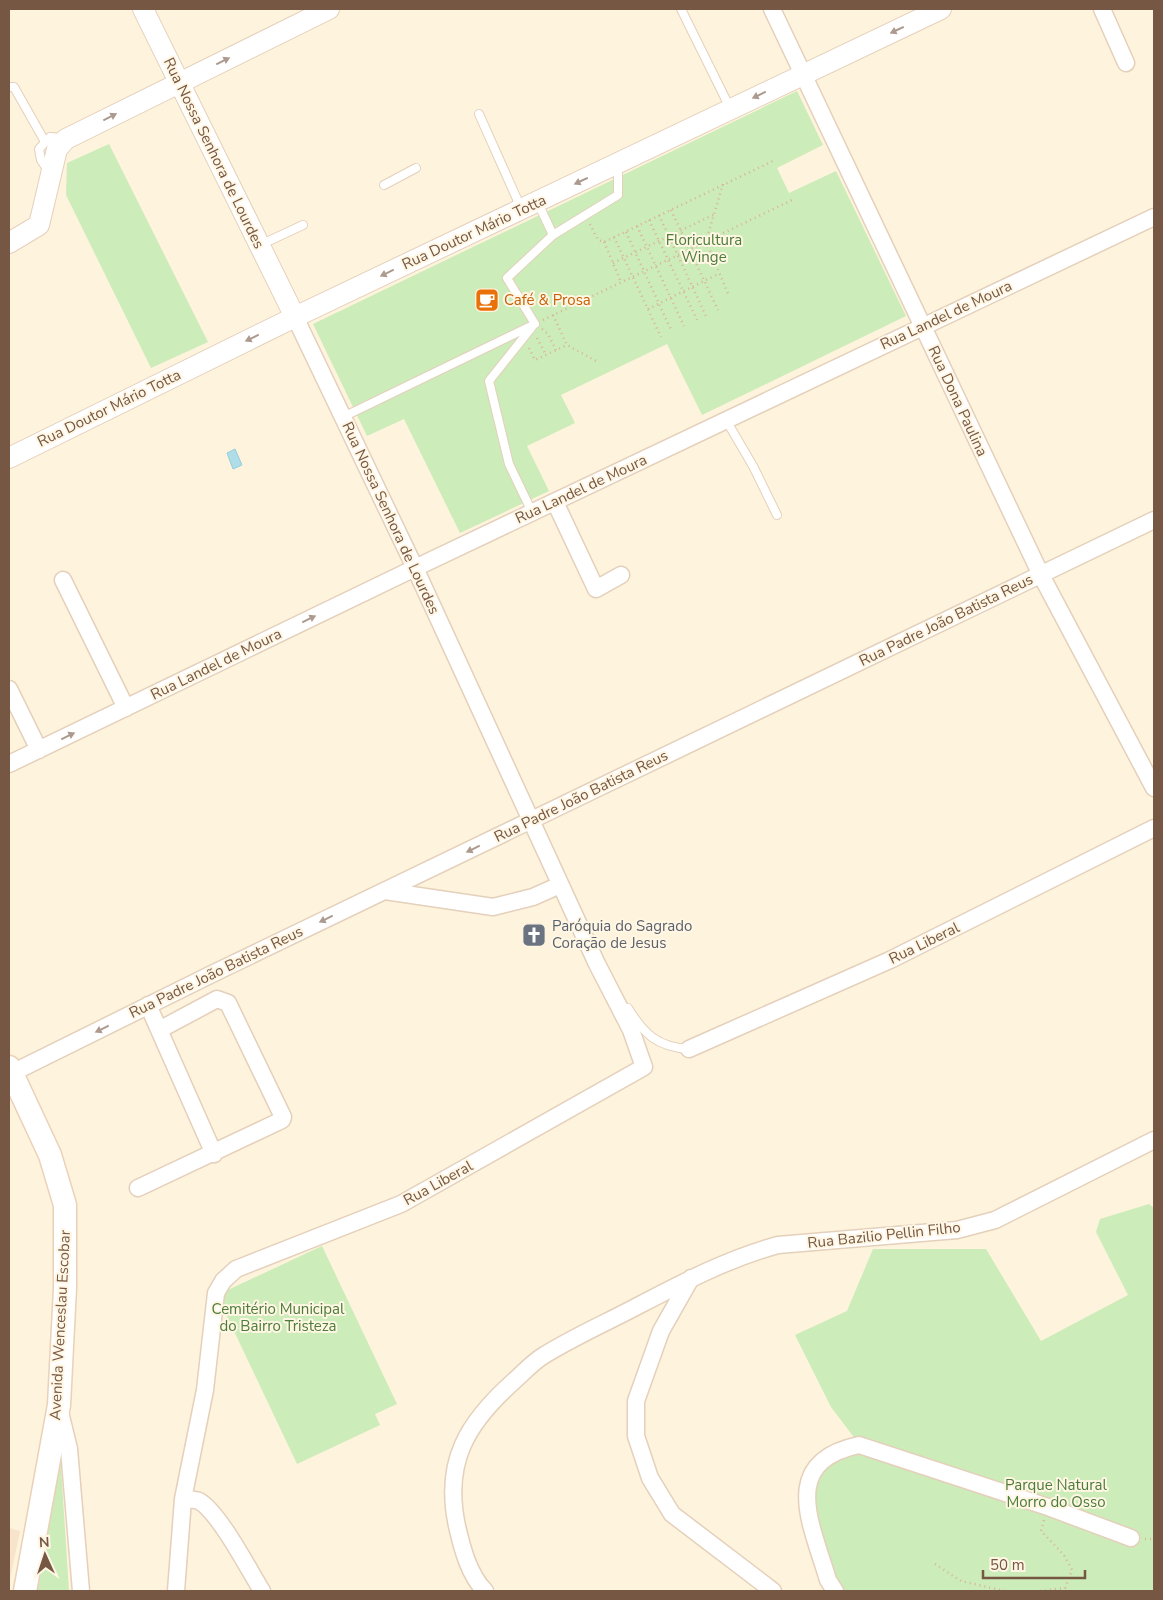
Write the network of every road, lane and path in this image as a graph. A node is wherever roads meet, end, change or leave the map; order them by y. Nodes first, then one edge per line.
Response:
1 (144, 9) edge
2 (329, 9) edge
3 (681, 9) edge
4 (772, 9) edge
5 (941, 9) edge
6 (1102, 9) edge
7 (1126, 63) dead end
8 (803, 74) junction
9 (179, 83) junction
10 (9, 86) edge
11 (730, 109) junction
12 (479, 114) dead end
13 (66, 139) junction
14 (44, 140) junction
15 (773, 161) dead end
16 (618, 163) junction
17 (416, 168) dead end
18 (50, 174) junction
19 (723, 184) junction
20 (384, 185) dead end
21 (792, 200) dead end
22 (529, 205) junction
23 (671, 210) junction
24 (586, 214) junction
25 (716, 214) junction
26 (659, 215) junction
27 (1154, 217) edge
28 (649, 220) junction
29 (303, 225) dead end
30 (637, 226) junction
31 (681, 231) junction
32 (626, 232) junction
33 (553, 235) junction
34 (669, 236) junction
35 (614, 237) junction
36 (659, 241) junction
37 (706, 241) junction
38 (604, 242) junction
39 (9, 243) edge
40 (260, 245) junction
41 (646, 247) junction
42 (690, 249) junction
43 (635, 252) junction
44 (678, 255) junction
45 (624, 257) junction
46 (668, 260) junction
47 (613, 263) junction
48 (655, 266) junction
49 (644, 271) junction
50 (719, 274) junction
51 (633, 276) junction
52 (704, 281) junction
53 (622, 282) junction
54 (693, 286) junction
55 (683, 291) junction
56 (729, 296) dead end
57 (670, 298) junction
58 (659, 303) junction
59 (648, 309) junction
60 (718, 310) dead end
61 (552, 315) junction
62 (706, 316) dead end
63 (295, 317) junction
64 (697, 320) dead end
65 (535, 324) junction
66 (684, 326) dead end
67 (923, 326) junction
68 (672, 332) dead end
69 (524, 337) junction
70 (661, 338) dead end
71 (567, 345) junction
72 (556, 350) junction
73 (546, 355) junction
74 (596, 361) dead end
75 (344, 418) junction
76 (726, 420) junction
77 (9, 458) edge
78 (555, 502) junction
79 (532, 512) junction
80 (777, 515) dead end
81 (1154, 520) edge
82 (415, 568) junction
83 (621, 575) dead end
84 (1041, 575) junction
85 (63, 580) dead end
86 (9, 689) edge
87 (126, 708) junction
88 (39, 750) junction
89 (9, 764) edge
90 (1154, 788) edge
91 (532, 820) junction
92 (1154, 828) edge
93 (560, 885) junction
94 (385, 891) junction
95 (597, 964) junction
96 (148, 1005) junction
97 (159, 1030) junction
98 (689, 1049) joint
99 (644, 1066) joint
100 (10, 1072) edge
101 (1154, 1140) edge
102 (214, 1154) junction
103 (138, 1188) dead end
104 (691, 1278) junction
105 (59, 1405) junction
106 (183, 1499) junction
107 (1048, 1507) junction
108 (1131, 1538) dead end
109 (935, 1564) dead end
110 (25, 1591) edge
111 (81, 1591) edge
112 (176, 1591) edge
113 (262, 1591) edge
114 (485, 1591) edge
115 (773, 1591) edge
116 (835, 1591) edge
117 (1005, 1591) edge
118 (1040, 1591) edge

1 - 9 street, Rua Nossa Senhora de Lourdes
9 -> 2 street
3 - 11 lane
4 - 8 street, Rua Dona Paulina
5 -> 8 street, Rua Doutor Mário Totta
6 - 7 street
8 -> 11 street, Rua Doutor Mário Totta
8 - 67 street, Rua Dona Paulina
13 -> 9 street
9 - 40 street, Rua Nossa Senhora de Lourdes
10 - 14 lane
11 - 16 street, Rua Doutor Mário Totta
12 - 22 lane
13 - 14 lane
13 - 18 street
14 - 18 lane
15 - 19 path
16 -> 22 street, Rua Doutor Mário Totta
16 - 24 lane
17 - 20 lane
18 - 39 street
19 - 23 path
19 - 25 path
21 - 37 path
22 - 33 lane
22 -> 63 street, Rua Doutor Mário Totta
23 - 26 path
23 - 31 path
24 - 33 lane
24 - 38 path
25 - 31 path
25 - 37 path
26 - 28 path
26 - 34 path
27 - 67 street, Rua Landel de Moura
28 - 30 path
28 - 36 path
29 - 40 lane
30 - 32 path
30 - 41 path
31 - 34 path
31 - 42 path
32 - 35 path
32 - 43 path
33 - 65 lane
34 - 36 path
34 - 44 path
35 - 38 path
35 - 45 path
36 - 41 path
36 - 46 path
37 - 42 path
37 - 50 path
38 - 47 path
40 - 63 street, Rua Nossa Senhora de Lourdes
41 - 43 path
41 - 48 path
42 - 44 path
42 - 52 path
43 - 45 path
43 - 49 path
44 - 46 path
44 - 54 path
45 - 47 path
45 - 51 path
46 - 48 path
46 - 55 path
47 - 53 path
48 - 49 path
48 - 57 path
49 - 51 path
49 - 58 path
50 - 52 path
50 - 56 path
51 - 53 path
51 - 59 path
52 - 54 path
52 - 60 path
53 - 61 path
54 - 55 path
54 - 62 path
55 - 57 path
55 - 64 path
57 - 58 path
57 - 66 path
58 - 59 path
58 - 68 path
59 - 70 path
61 - 65 path
61 - 71 path
63 - 75 street, Rua Nossa Senhora de Lourdes
63 -> 77 street, Rua Doutor Mário Totta
65 - 69 lane
65 - 72 path
65 - 73 path
65 - 75 lane
67 - 76 street, Rua Landel de Moura
67 - 84 street, Rua Dona Paulina
69 - 73 path
69 - 79 lane
71 - 72 path
71 - 74 path
72 - 73 path
75 - 82 street, Rua Nossa Senhora de Lourdes
76 - 78 street, Rua Landel de Moura
76 - 80 lane
78 - 79 street, Rua Landel de Moura
78 - 83 street
79 - 82 street, Rua Landel de Moura
81 - 84 street, Rua Padre João Batista Reus
87 -> 82 street, Rua Landel de Moura
82 - 91 street, Rua Nossa Senhora de Lourdes
84 - 90 street, Rua Dona Paulina
84 - 91 street, Rua Padre João Batista Reus
85 - 87 street
86 - 88 street
88 -> 87 street, Rua Landel de Moura
88 - 89 street, Rua Landel de Moura
91 - 93 street, Rua Nossa Senhora de Lourdes
91 -> 94 street, Rua Padre João Batista Reus
92 - 98 street, Rua Liberal
93 - 94 street
93 - 95 street, Rua Nossa Senhora de Lourdes
94 -> 96 street, Rua Padre João Batista Reus
95 - 98 lane
95 - 99 street, Rua Nossa Senhora de Lourdes
96 - 97 street
96 -> 100 street, Rua Padre João Batista Reus
97 - 102 street
97 - 102 street
99 - 106 street, Rua Liberal
100 - 105 main road, Avenida Wenceslau Escobar
101 - 104 street, Rua Bazilio Pellin Filho
102 - 103 street
104 - 114 street, Rua Bazilio Pellin Filho
104 - 115 street
105 - 110 main road, Avenida Wenceslau Escobar
105 - 111 street
106 - 112 street
106 - 113 street
107 - 108 street
107 - 116 street
107 - 118 path
109 - 117 path

